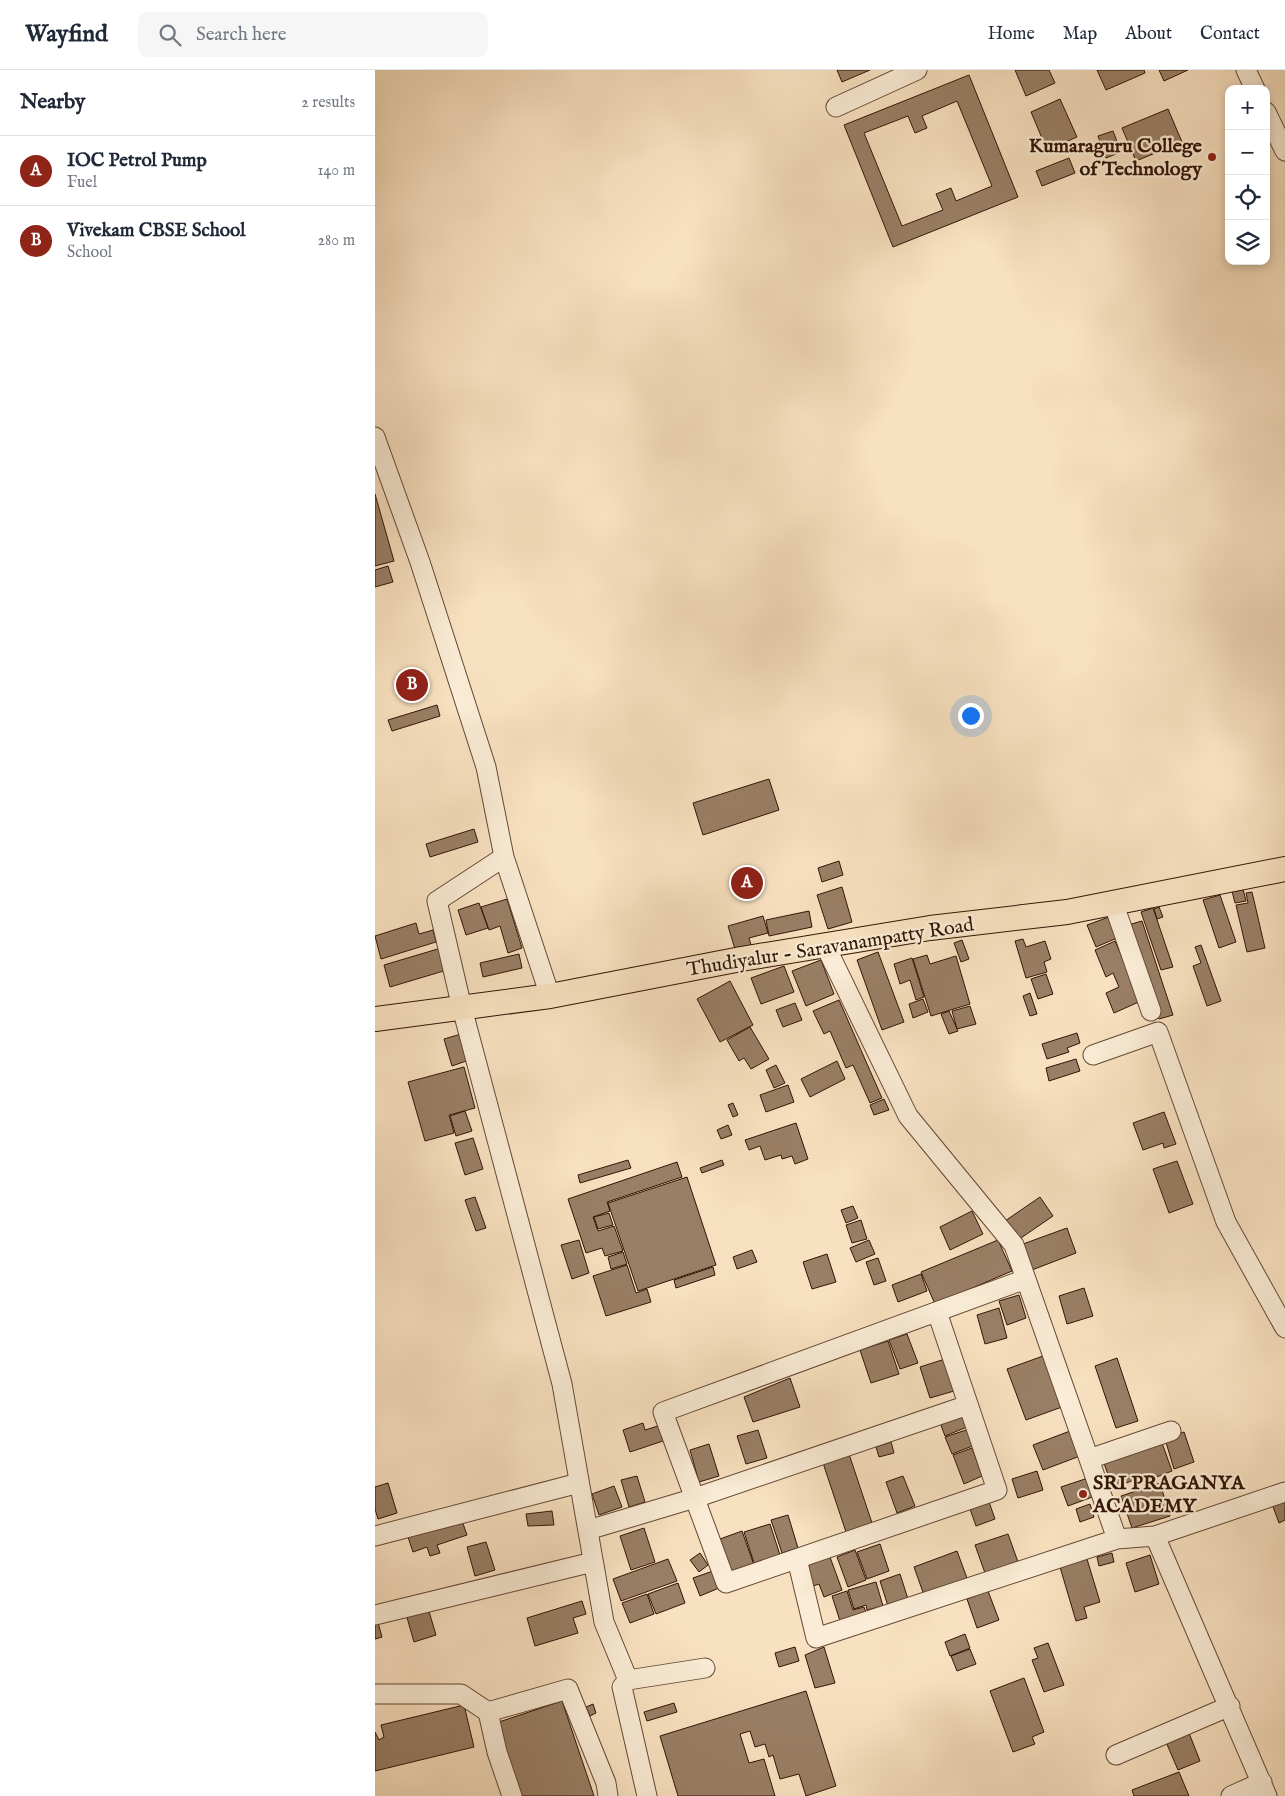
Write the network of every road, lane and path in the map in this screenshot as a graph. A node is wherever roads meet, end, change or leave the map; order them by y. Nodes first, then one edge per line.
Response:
1 (917, 70) edge
2 (1246, 70) edge
3 (1253, 85) edge
4 (836, 107) dead end
5 (1270, 120) edge
6 (1285, 151) edge
7 (375, 437) edge
8 (504, 857) junction
9 (1285, 868) edge
10 (1113, 902) junction
11 (825, 945) junction
12 (550, 996) junction
13 (462, 1008) junction
14 (1151, 1011) dead end
15 (375, 1019) edge
16 (1093, 1055) dead end
17 (1026, 1279) junction
18 (937, 1312) junction
19 (1285, 1328) edge
20 (968, 1405) junction
21 (1171, 1431) dead end
22 (1089, 1459) junction
23 (579, 1483) junction
24 (1285, 1492) edge
25 (695, 1498) junction
26 (588, 1530) junction
27 (375, 1536) edge
28 (1155, 1536) junction
29 (1117, 1539) junction
30 (797, 1559) junction
31 (593, 1562) junction
32 (375, 1616) edge
33 (705, 1668) dead end
34 (629, 1680) junction
35 (375, 1694) edge
36 (1230, 1706) junction
37 (488, 1712) junction
38 (1116, 1755) dead end
39 (1265, 1789) edge
40 (512, 1796) edge
41 (608, 1796) edge
42 (647, 1796) edge
43 (1231, 1796) edge

1 - 4 street
2 - 3 street
5 - 6 street
7 - 8 street
8 - 12 street
8 - 13 street
9 - 10 main road, Thudiyalur - Saravanampatty Road
10 - 11 main road, Thudiyalur - Saravanampatty Road
10 - 14 street
11 - 12 main road, Thudiyalur - Saravanampatty Road
11 - 17 street
12 - 13 main road, Thudiyalur - Saravanampatty Road
13 - 15 main road, Thudiyalur - Saravanampatty Road
13 - 23 street
16 - 19 street
17 - 18 street
17 - 22 street
18 - 20 street
18 - 25 street
20 - 25 street
20 - 30 street
21 - 22 street
22 - 29 street
23 - 26 street
23 - 27 street
24 - 28 street
25 - 26 street
25 - 30 street
26 - 31 street
28 - 29 street
28 - 36 street
29 - 30 street
31 - 32 street
31 - 34 street
33 - 34 street
34 - 42 street
35 - 37 street
36 - 38 street
36 - 39 street
37 - 40 street
37 - 41 street
39 - 43 street

